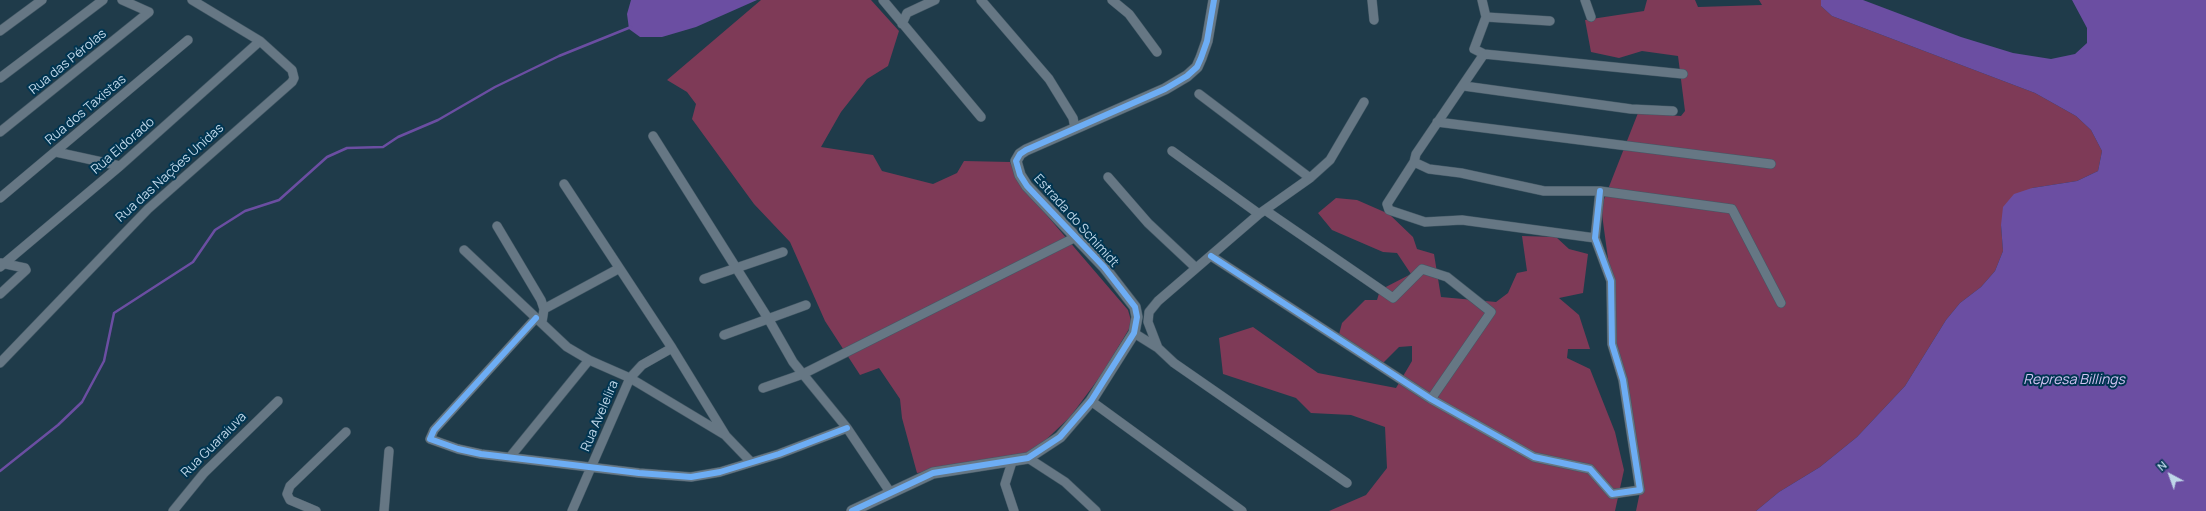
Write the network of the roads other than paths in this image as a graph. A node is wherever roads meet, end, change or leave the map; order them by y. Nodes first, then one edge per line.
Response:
1 (42, 0) edge
2 (102, 0) edge
3 (122, 0) edge
4 (192, 0) edge
5 (883, 0) edge
6 (935, 0) edge
7 (981, 0) edge
8 (1113, 0) edge
9 (1214, 0) edge
10 (1372, 0) edge
11 (1482, 0) edge
12 (1585, 0) edge
13 (1486, 17) junction
14 (1591, 17) dead end
15 (1374, 20) dead end
16 (1550, 21) dead end
17 (902, 24) junction
18 (0, 31) edge
19 (188, 40) dead end
20 (260, 41) junction
21 (1157, 52) dead end
22 (1484, 54) junction
23 (1683, 74) dead end
24 (0, 78) edge
25 (1464, 86) junction
26 (1199, 94) dead end
27 (1364, 102) dead end
28 (1673, 111) dead end
29 (981, 117) dead end
30 (1437, 122) junction
31 (1076, 128) junction
32 (0, 132) edge
33 (653, 136) dead end
34 (1172, 151) dead end
35 (56, 152) junction
36 (1414, 162) junction
37 (1771, 164) dead end
38 (120, 166) junction
39 (1108, 177) dead end
40 (1310, 178) junction
41 (564, 184) dead end
42 (1600, 191) junction
43 (0, 198) edge
44 (1262, 212) junction
45 (497, 226) dead end
46 (1076, 237) junction
47 (1595, 238) junction
48 (464, 250) dead end
49 (783, 252) dead end
50 (1211, 256) junction
51 (1, 265) edge
52 (736, 267) junction
53 (1196, 268) junction
54 (618, 269) junction
55 (704, 279) dead end
56 (0, 294) edge
57 (1780, 303) dead end
58 (806, 305) dead end
59 (544, 309) junction
60 (539, 320) junction
61 (769, 320) junction
62 (1134, 333) junction
63 (724, 335) dead end
64 (672, 348) junction
65 (1158, 348) junction
66 (589, 360) junction
67 (0, 363) edge
68 (803, 374) junction
69 (630, 378) junction
70 (763, 388) dead end
71 (1431, 399) junction
72 (278, 401) dead end
73 (1091, 401) junction
74 (847, 428) junction
75 (346, 432) dead end
76 (726, 436) junction
77 (388, 451) dead end
78 (510, 457) junction
79 (1028, 458) junction
80 (751, 462) junction
81 (1012, 462) junction
82 (593, 467) junction
83 (1347, 484) dead end
84 (890, 492) junction
85 (173, 511) edge
86 (316, 511) edge
87 (384, 511) edge
88 (572, 511) edge
89 (852, 511) edge
90 (1014, 511) edge
91 (1096, 511) edge
92 (1242, 511) edge

1 - 18 street
2 - 24 street
3 - 32 street, Rua das Pérolas
4 - 20 street, Rua das Nações Unidas
5 - 17 street
6 - 17 street
7 - 31 street
8 - 21 street
9 - 31 street, Estrada do Schimidt
10 - 15 street
11 - 13 street
12 - 14 street
13 - 16 street
13 - 22 street
17 - 29 street
19 - 35 street, Rua dos Taxistas
20 - 38 street, Rua Eldorado
20 - 67 street, Rua das Nações Unidas
22 - 23 street
22 - 25 street
25 - 28 street
25 - 30 street
26 - 40 street
27 - 40 street
30 - 36 street
30 - 37 street
31 - 46 street, Estrada do Schimidt
33 - 52 street
34 - 44 street
35 - 38 street
35 - 43 street, Rua dos Taxistas
36 - 42 street
36 - 47 street
38 - 51 street, Rua Eldorado
39 - 53 street
40 - 44 street
41 - 54 street
42 - 47 street
42 - 57 street
44 - 50 street
44 - 71 street
45 - 59 street
46 - 62 street, Estrada do Schimidt
46 - 68 street
47 - 71 street
48 - 60 street
49 - 52 street
50 - 53 street
50 - 71 street
51 - 56 street
52 - 55 street
52 - 61 street
53 - 65 street
54 - 59 street
54 - 64 street
58 - 61 street
59 - 60 street
60 - 66 street
60 - 78 street
61 - 63 street
61 - 68 street
62 - 65 street
62 - 73 street, Estrada do Schimidt
64 - 69 street, Rua Avelelira
64 - 76 street
65 - 83 street
66 - 69 street
66 - 78 street
68 - 70 street
68 - 74 street
69 - 76 street
69 - 82 street, Rua Avelelira
72 - 85 street, Rua Guaraiuva
73 - 79 street, Estrada do Schimidt
73 - 92 street
74 - 80 street
74 - 84 street
75 - 86 street
76 - 80 street
77 - 87 street
78 - 82 street
79 - 81 street, Estrada do Schimidt
79 - 91 street
80 - 82 street
81 - 84 street, Estrada do Schimidt
81 - 90 street
82 - 88 street, Rua Avelelira
84 - 89 street, Estrada do Schimidt

